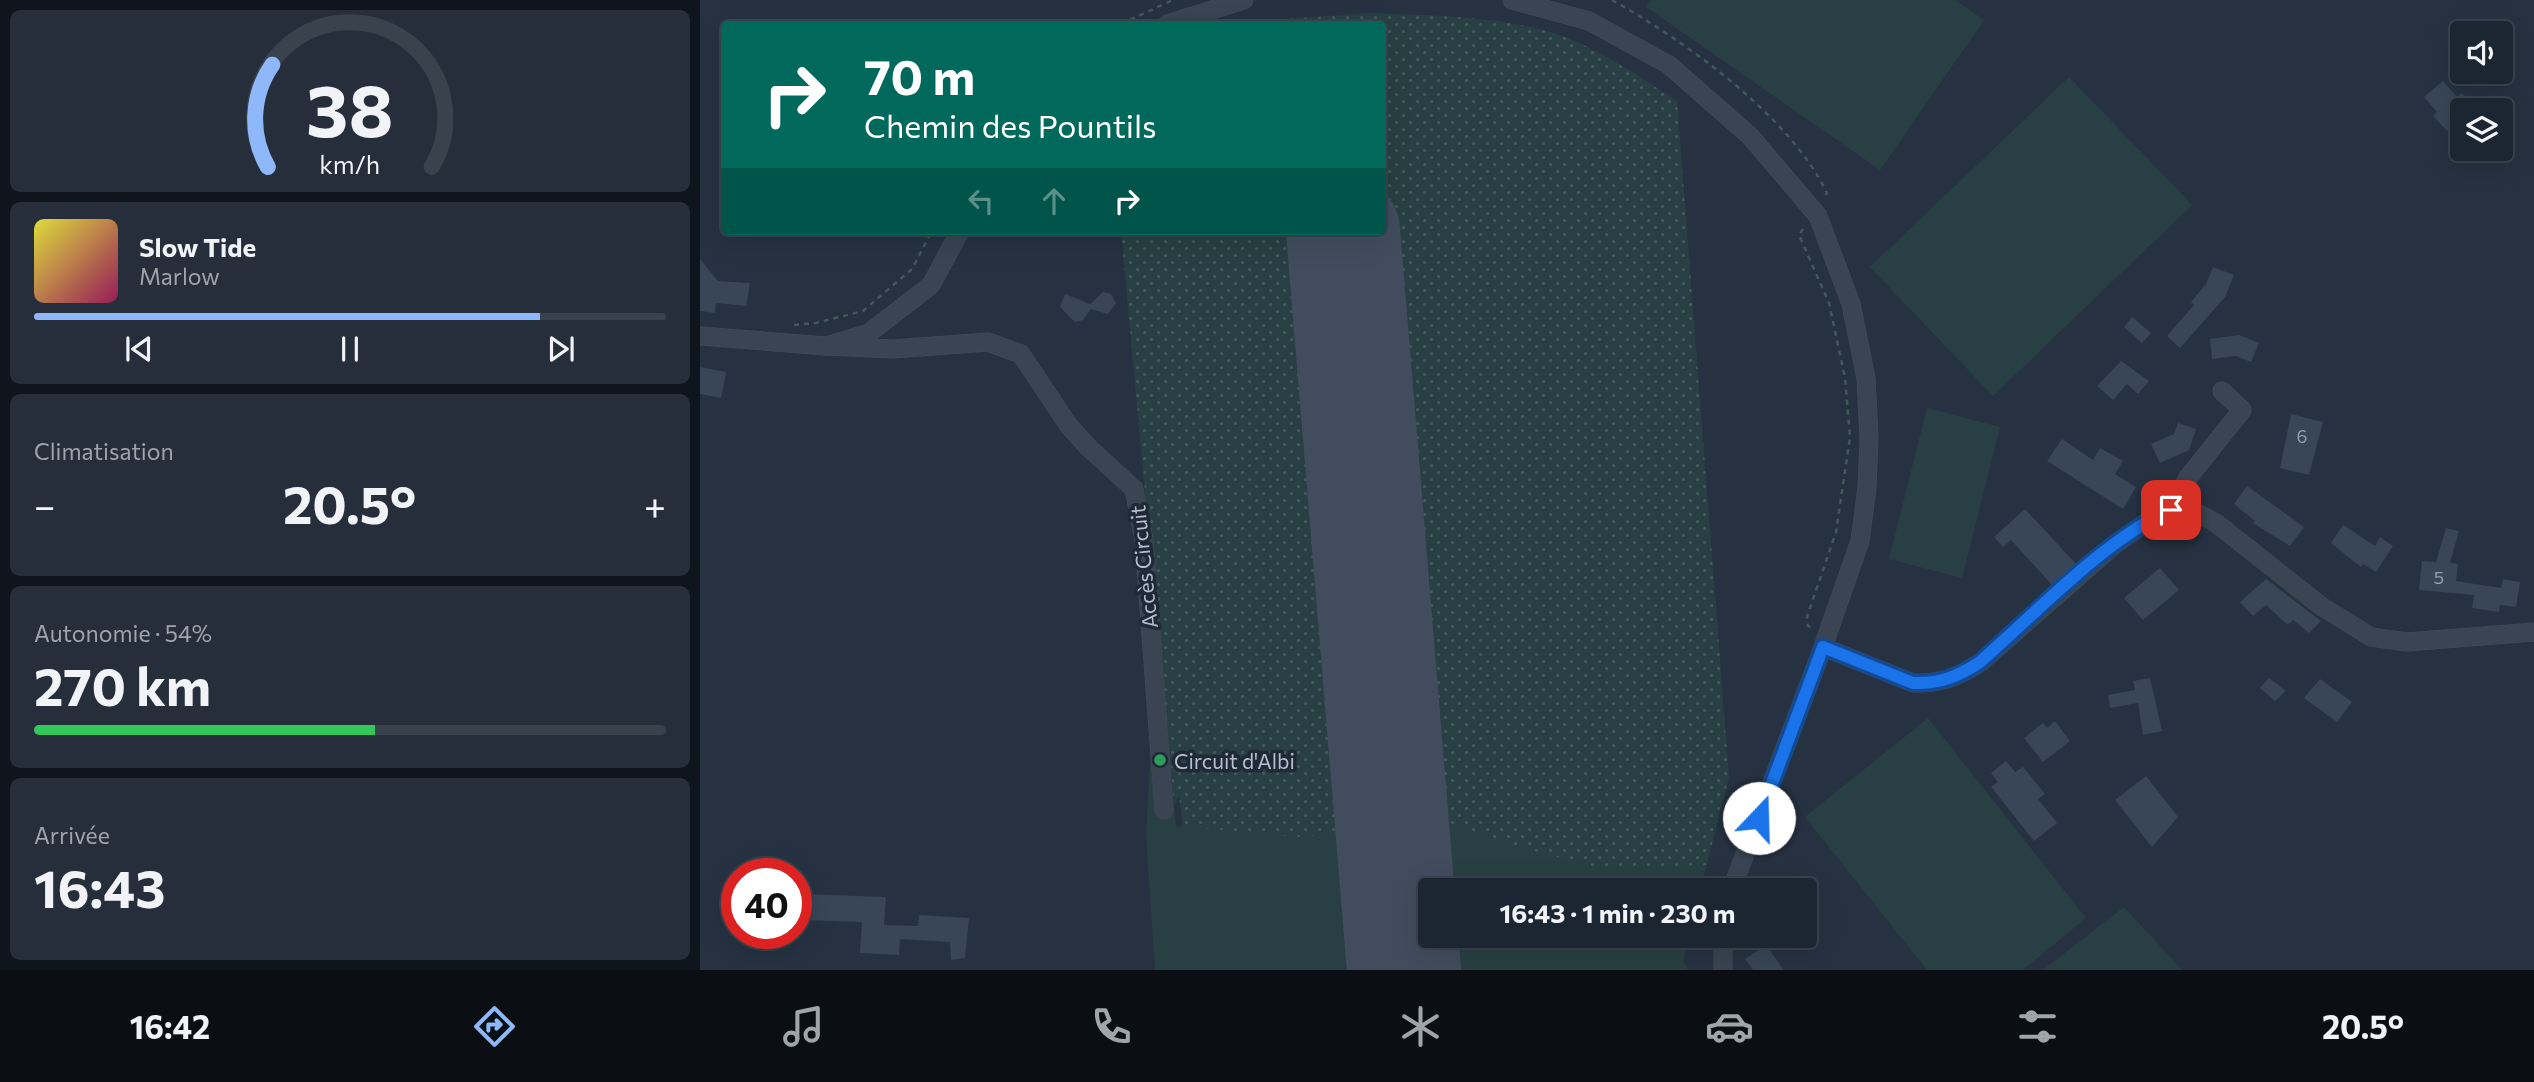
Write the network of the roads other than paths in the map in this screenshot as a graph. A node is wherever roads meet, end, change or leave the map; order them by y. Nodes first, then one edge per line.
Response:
1 (1244, 0) edge
2 (1512, 0) edge
3 (1177, 21) edge
4 (959, 235) edge
5 (700, 336) edge
6 (826, 346) junction
7 (2222, 391) dead end
8 (2171, 510) junction
9 (2534, 632) edge
10 (1826, 641) junction
11 (1164, 810) dead end
12 (1736, 878) edge
13 (1723, 948) edge
14 (1723, 970) edge

1 - 3 street
2 - 10 street
4 - 6 street
5 - 6 street, Accès Circuit
6 - 11 street, Accès Circuit
7 - 8 street
8 - 9 street
8 - 10 street
10 - 12 street
13 - 14 street

